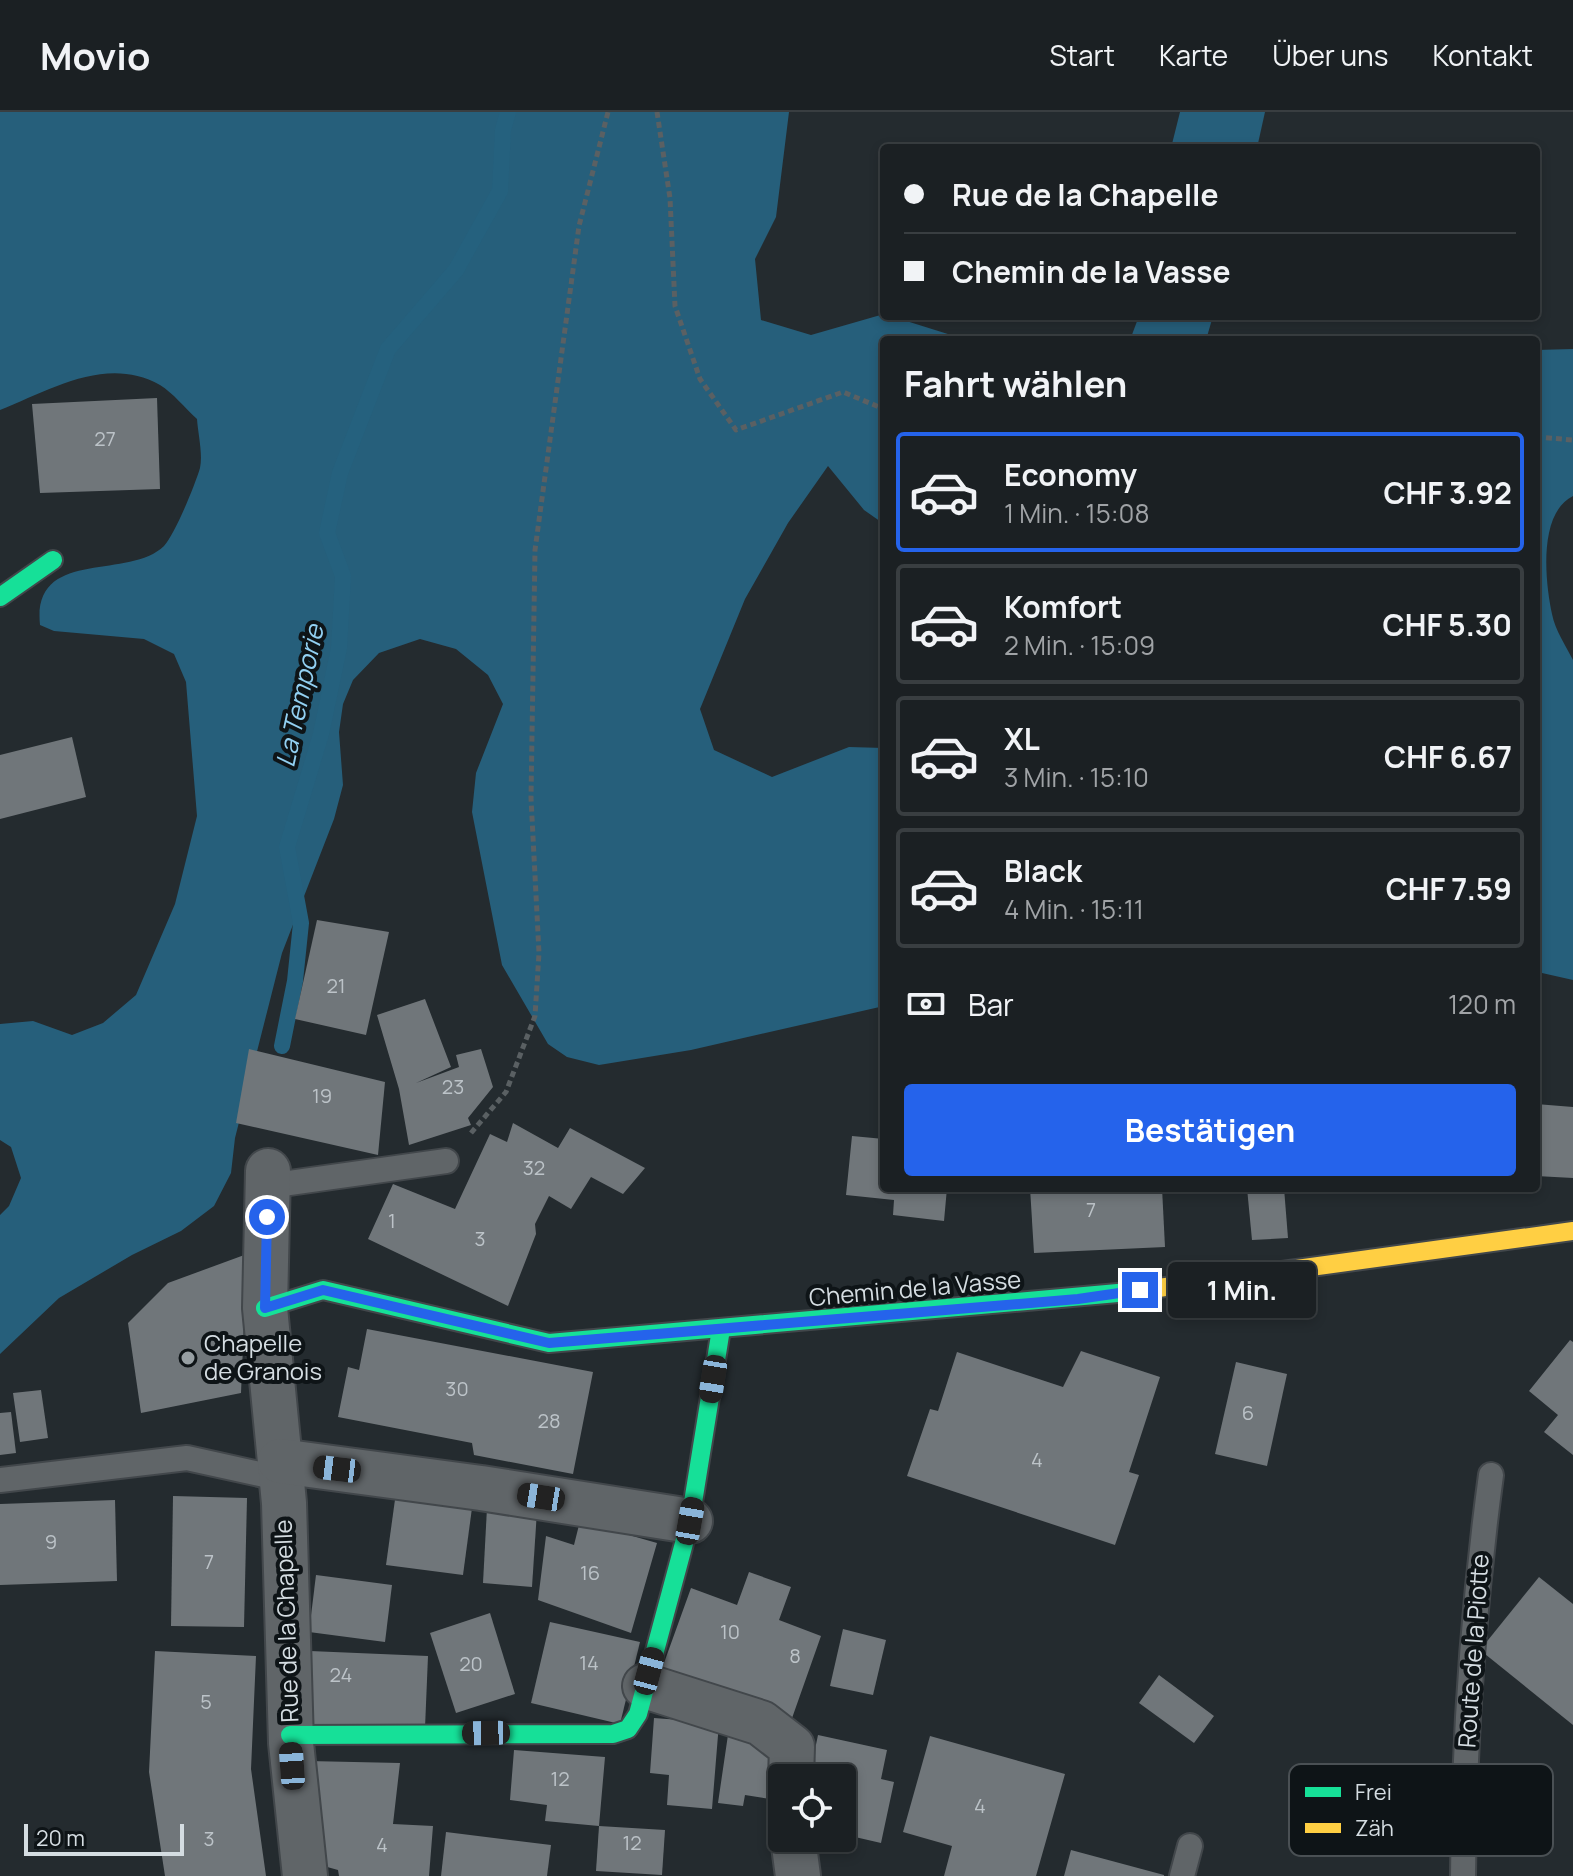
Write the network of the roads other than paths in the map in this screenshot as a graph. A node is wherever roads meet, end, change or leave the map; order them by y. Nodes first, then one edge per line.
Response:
1 (53, 560) dead end
2 (0, 597) edge
3 (446, 1161) road end
4 (268, 1178) joint
5 (1573, 1231) edge
6 (265, 1308) junction
7 (721, 1329) junction
8 (281, 1470) junction
9 (1491, 1475) dead end
10 (0, 1480) edge
11 (690, 1521) junction
12 (645, 1686) junction
13 (290, 1735) junction
14 (791, 1764) edge
15 (1466, 1764) edge
16 (1190, 1846) dead end
17 (795, 1852) edge
18 (1463, 1856) edge
19 (305, 1876) edge
20 (798, 1876) edge
21 (1182, 1876) edge
22 (1463, 1876) edge

1 - 2 street
3 - 4 lane
4 - 6 street, Rue de la Chapelle
5 - 7 street, Chemin de la Vasse
6 - 7 street, Chemin de la Vasse
6 - 8 street, Rue de la Chapelle
7 - 11 street
8 - 10 lane
8 - 11 street
8 - 13 street, Rue de la Chapelle
9 - 15 lane, Route de la Piotte
11 - 12 street
12 - 13 street
12 - 14 street
13 - 19 street, Rue de la Chapelle
16 - 21 lane
17 - 20 street
18 - 22 lane, Route de la Piotte

